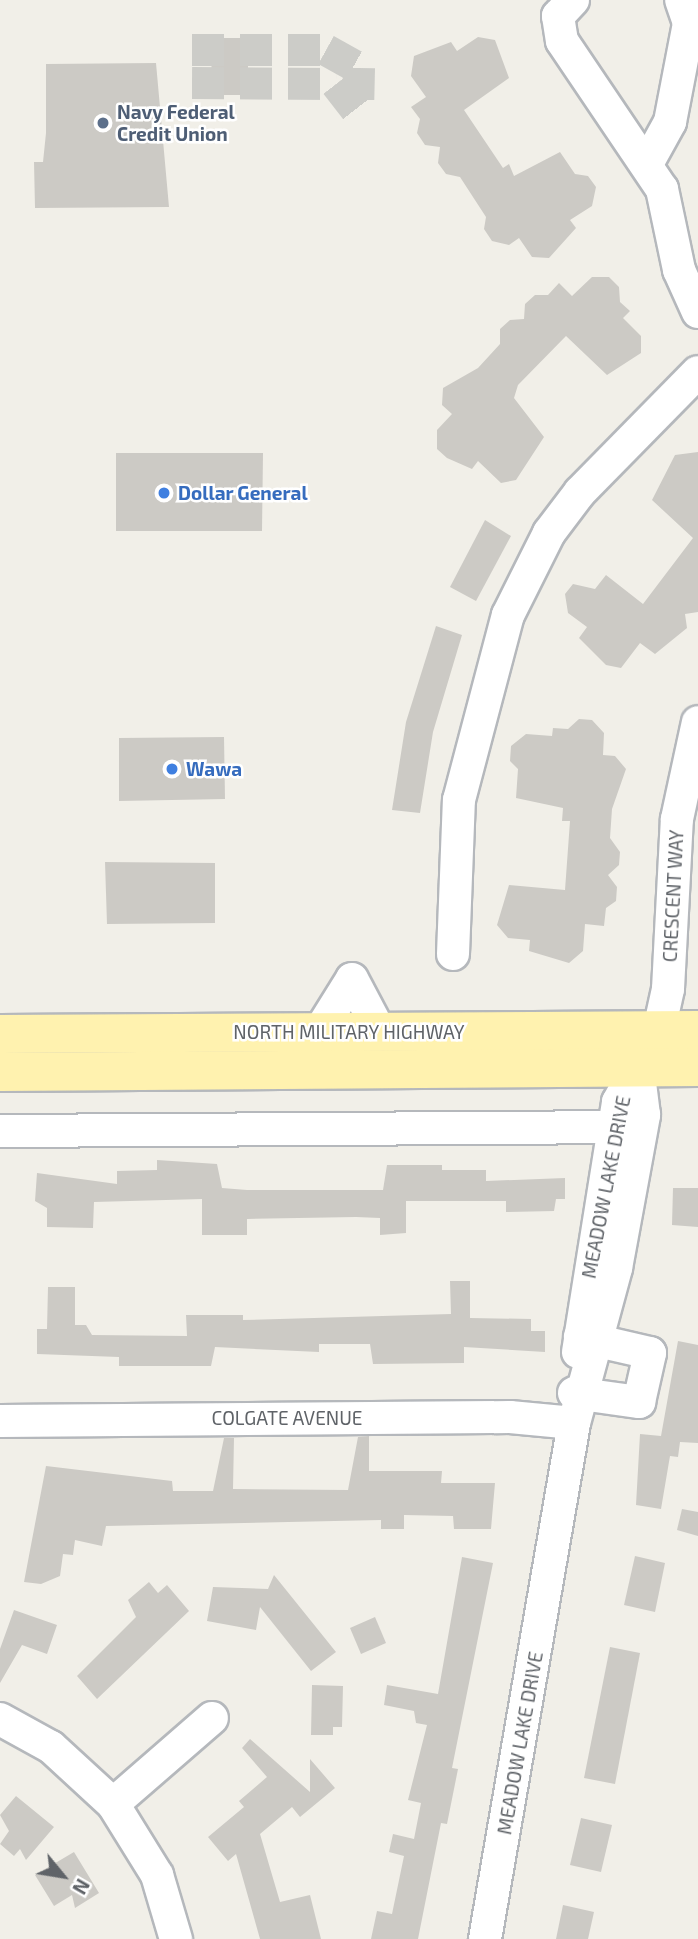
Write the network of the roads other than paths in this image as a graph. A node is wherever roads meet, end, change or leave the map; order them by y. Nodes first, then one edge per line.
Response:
1 (573, 0) edge
2 (681, 0) edge
3 (648, 162) junction
4 (698, 312) edge
5 (698, 372) edge
6 (698, 722) edge
7 (453, 954) dead end
8 (659, 1030) junction
9 (698, 1030) edge
10 (319, 1032) junction
11 (380, 1032) junction
12 (0, 1034) edge
13 (638, 1067) junction
14 (698, 1067) edge
15 (0, 1072) edge
16 (628, 1127) junction
17 (0, 1130) edge
18 (589, 1338) junction
19 (577, 1403) junction
20 (0, 1421) edge
21 (212, 1718) dead end
22 (0, 1719) edge
23 (113, 1804) junction
24 (176, 1939) edge
25 (485, 1939) edge

1 - 3 street
2 - 3 street
3 - 4 street
5 - 7 street
6 - 8 street, CRESCENT WAY
8 - 9 main road, NORTH MILITARY HIGHWAY
8 - 11 main road, NORTH MILITARY HIGHWAY
8 - 13 street, CRESCENT WAY
10 - 11 main road, NORTH MILITARY HIGHWAY
10 - 11 street
10 - 12 main road, NORTH MILITARY HIGHWAY
13 - 14 main road, NORTH MILITARY HIGHWAY
13 - 15 main road, NORTH MILITARY HIGHWAY
13 - 16 street, MEADOW LAKE DRIVE
16 - 17 street
16 - 18 street, MEADOW LAKE DRIVE
18 - 19 street, MEADOW LAKE DRIVE
18 - 19 street, COLGATE AVENUE
19 - 20 street, COLGATE AVENUE
19 - 25 street, MEADOW LAKE DRIVE
21 - 23 street
22 - 23 street
23 - 24 street

